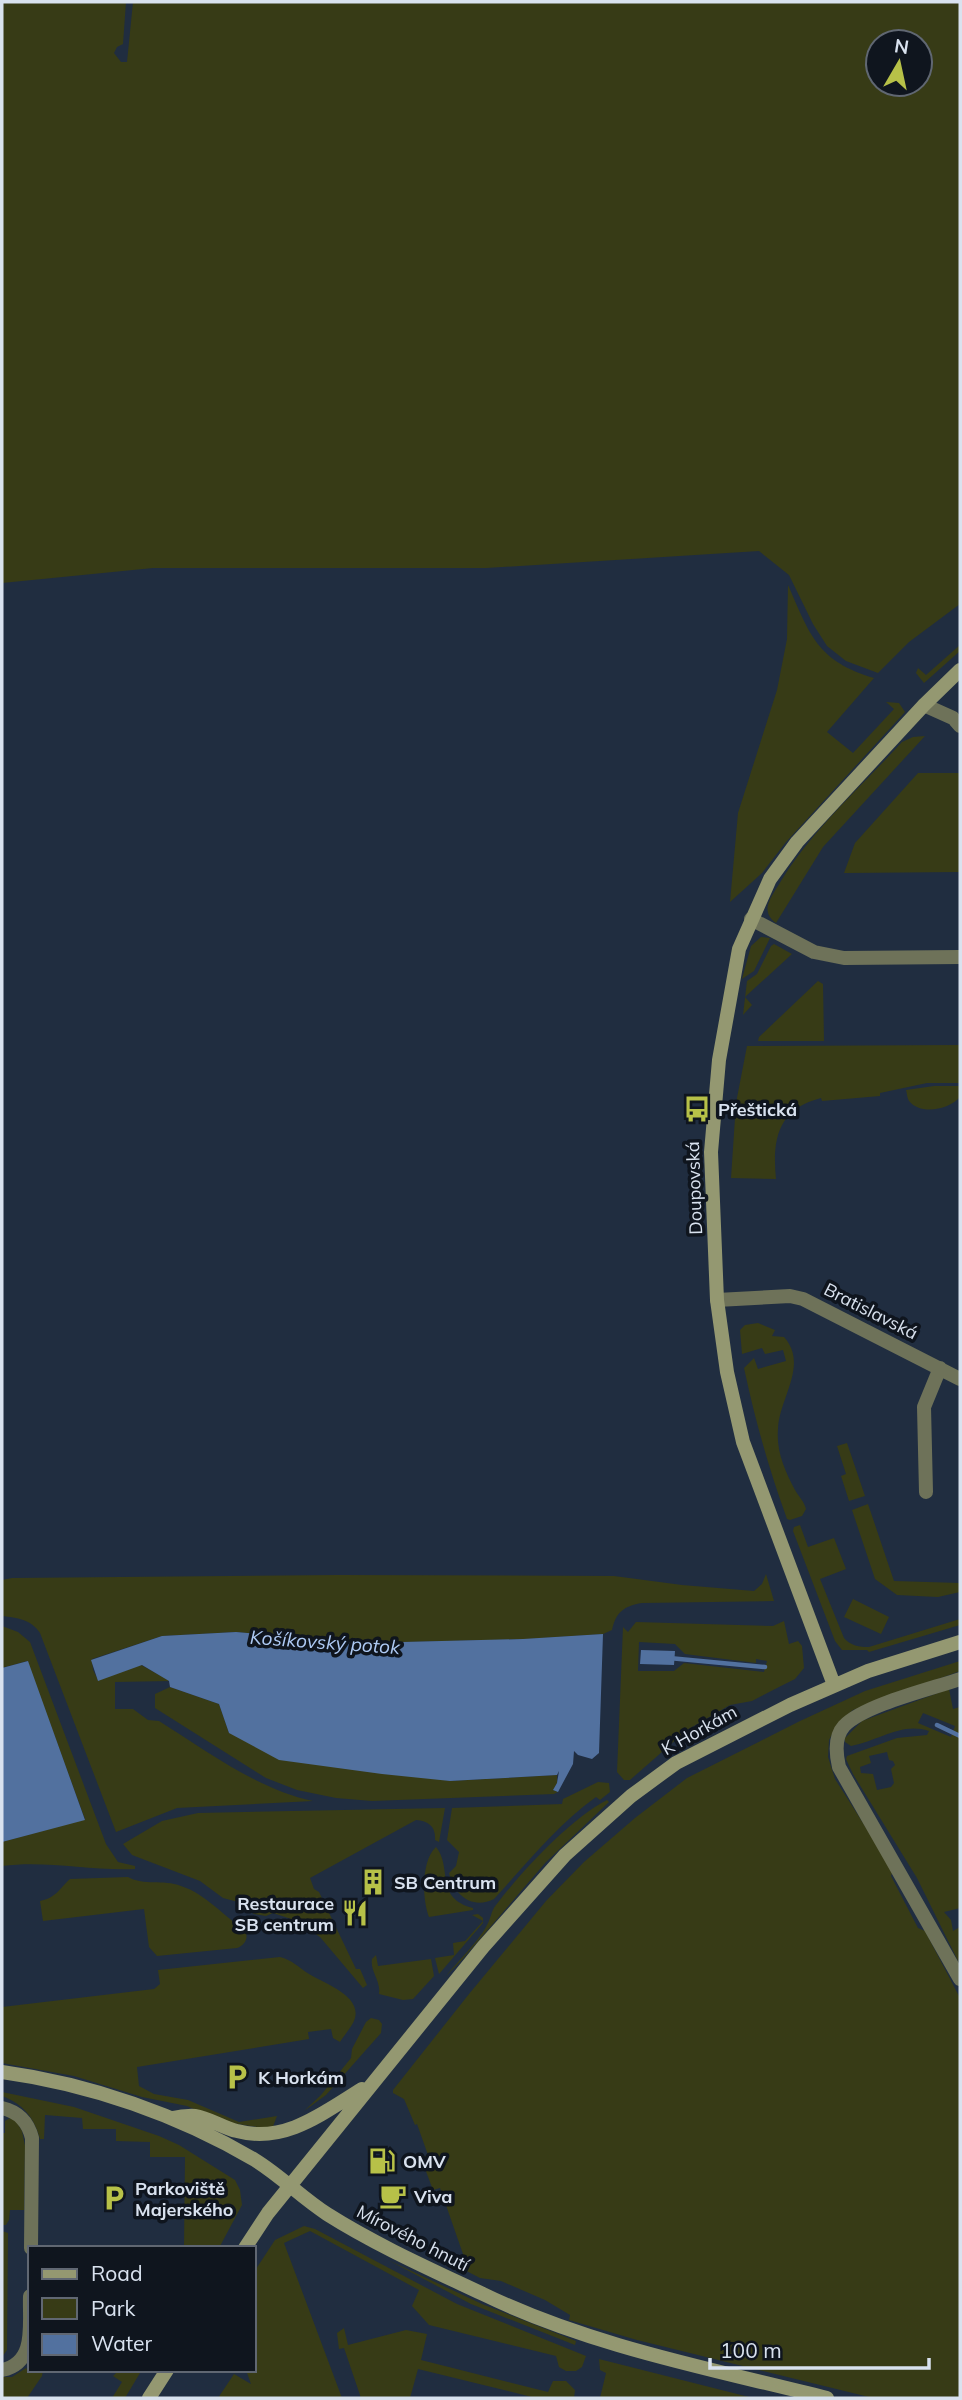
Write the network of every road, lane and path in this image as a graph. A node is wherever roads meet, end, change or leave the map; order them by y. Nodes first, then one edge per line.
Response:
1 (960, 670) edge
2 (923, 705) junction
3 (960, 726) edge
4 (751, 919) junction
5 (960, 957) edge
6 (717, 1300) junction
7 (940, 1368) junction
8 (960, 1379) edge
9 (926, 1492) dead end
10 (960, 1642) edge
11 (960, 1679) edge
12 (834, 1685) junction
13 (960, 1979) edge
14 (2, 2072) edge
15 (372, 2082) junction
16 (2, 2108) edge
17 (172, 2118) junction
18 (290, 2185) junction
19 (31, 2246) edge
20 (246, 2246) edge
21 (28, 2349) edge
22 (2, 2370) edge
23 (166, 2372) edge
24 (149, 2398) edge
25 (827, 2398) edge

1 - 2 main road, Doupovská
2 - 3 street
2 - 4 main road, Doupovská
4 - 5 street
4 - 6 main road, Doupovská
6 - 7 street, Bratislavská
6 - 12 main road, Doupovská
7 - 8 street, Bratislavská
7 - 9 street
10 - 12 main road, K Horkám
11 - 13 street
12 - 15 main road, K Horkám
14 - 17 main road, Mírového hnutí
15 - 17 main road
15 - 18 main road, K Horkám
16 - 19 street
17 - 18 main road, Mírového hnutí
18 - 20 main road, K Horkám
18 - 25 main road, Mírového hnutí
21 - 22 street
23 - 24 main road

